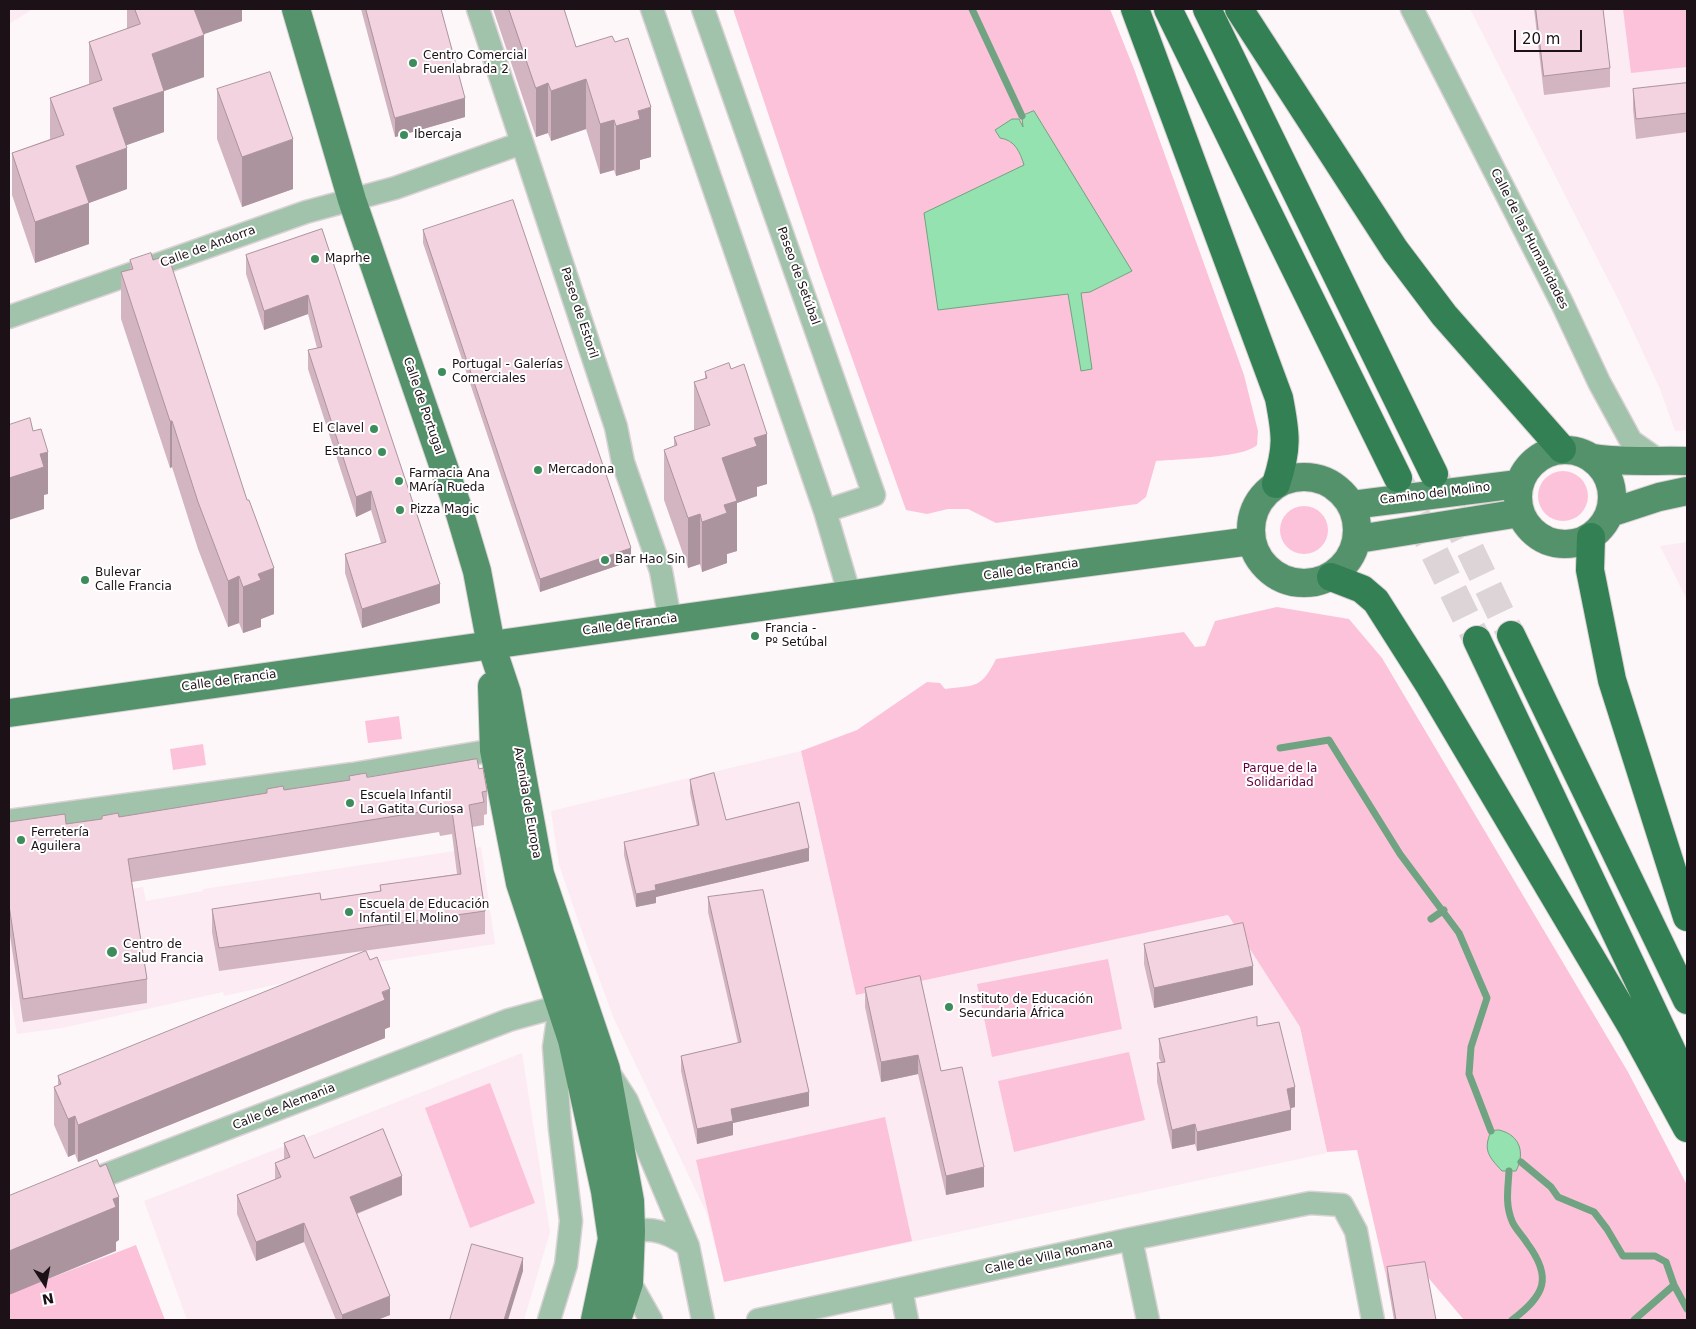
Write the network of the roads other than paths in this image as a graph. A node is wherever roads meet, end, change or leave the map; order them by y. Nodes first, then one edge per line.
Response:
1 (296, 9) edge
2 (478, 9) edge
3 (652, 9) edge
4 (703, 9) edge
5 (1135, 9) edge
6 (1168, 9) edge
7 (1207, 9) edge
8 (1239, 9) edge
9 (1412, 9) edge
10 (522, 143) junction
11 (352, 200) junction
12 (9, 316) edge
13 (1562, 449) junction
14 (1594, 458) junction
15 (1658, 460) junction
16 (1687, 461) edge
17 (1434, 474) tunnel mouth
18 (1398, 478) tunnel mouth
19 (1276, 484) junction
20 (1518, 484) junction
21 (1687, 491) edge
22 (1352, 505) junction
23 (825, 511) junction
24 (1610, 512) junction
25 (1520, 513) junction
26 (1591, 537) junction
27 (1358, 539) junction
28 (1251, 541) junction
29 (1331, 577) junction
30 (850, 596) junction
31 (670, 620) junction
32 (1511, 635) tunnel mouth
33 (1477, 640) tunnel mouth
34 (491, 645) junction
35 (9, 713) edge
36 (494, 750) junction
37 (9, 821) edge
38 (1687, 917) edge
39 (1687, 1000) edge
40 (560, 1006) junction
41 (606, 1068) junction
42 (1687, 1083) edge
43 (1687, 1128) edge
44 (64, 1191) edge
45 (622, 1235) junction
46 (1131, 1239) junction
47 (688, 1246) junction
48 (628, 1283) junction
49 (901, 1289) junction
50 (549, 1320) edge
51 (595, 1320) edge
52 (617, 1320) edge
53 (651, 1320) edge
54 (702, 1320) edge
55 (758, 1320) edge
56 (907, 1320) edge
57 (1148, 1320) edge
58 (1373, 1320) edge

1 - 11 main road, Calle de Portugal
2 - 10 street, Paseo de Estoril
3 - 23 street
4 - 23 street, Paseo de Setúbal
5 - 19 highway
6 - 18 highway
7 - 17 highway
8 - 13 highway
9 - 15 street, Calle de las Humanidades
10 - 11 street
10 - 31 street, Paseo de Estoril
11 - 12 street, Calle de Andorra
11 - 34 main road, Calle de Portugal
13 - 14 main road
13 - 20 main road
14 - 15 main road
14 - 24 main road
15 - 16 main road
19 - 22 main road
19 - 28 main road
20 - 22 main road, Camino del Molino
20 - 25 main road
21 - 24 main road
22 - 27 main road
23 - 30 street
24 - 26 main road
25 - 26 main road
25 - 27 main road
26 - 38 highway
27 - 29 main road
28 - 29 main road
28 - 30 main road, Calle de Francia
29 - 43 highway
30 - 31 main road, Calle de Francia
31 - 34 main road, Calle de Francia
32 - 39 highway
33 - 42 highway
34 - 35 main road, Calle de Francia
34 - 36 main road, Avenida de Europa
34 - 41 main road, Avenida de Europa
36 - 37 street
36 - 40 main road, Avenida de Europa
40 - 44 street, Calle de Alemania
40 - 45 main road, Avenida de Europa
40 - 50 street, Avenida de Europa
41 - 45 main road, Avenida de Europa
41 - 47 street
45 - 47 street
45 - 48 main road, Avenida de Europa
45 - 51 main road, Avenida de Europa
46 - 49 street, Calle de Villa Romana
46 - 57 street
46 - 58 street, Calle de Villa Romana
47 - 54 street
48 - 52 main road, Avenida de Europa
48 - 53 street
49 - 55 street, Calle de Villa Romana
49 - 56 street

